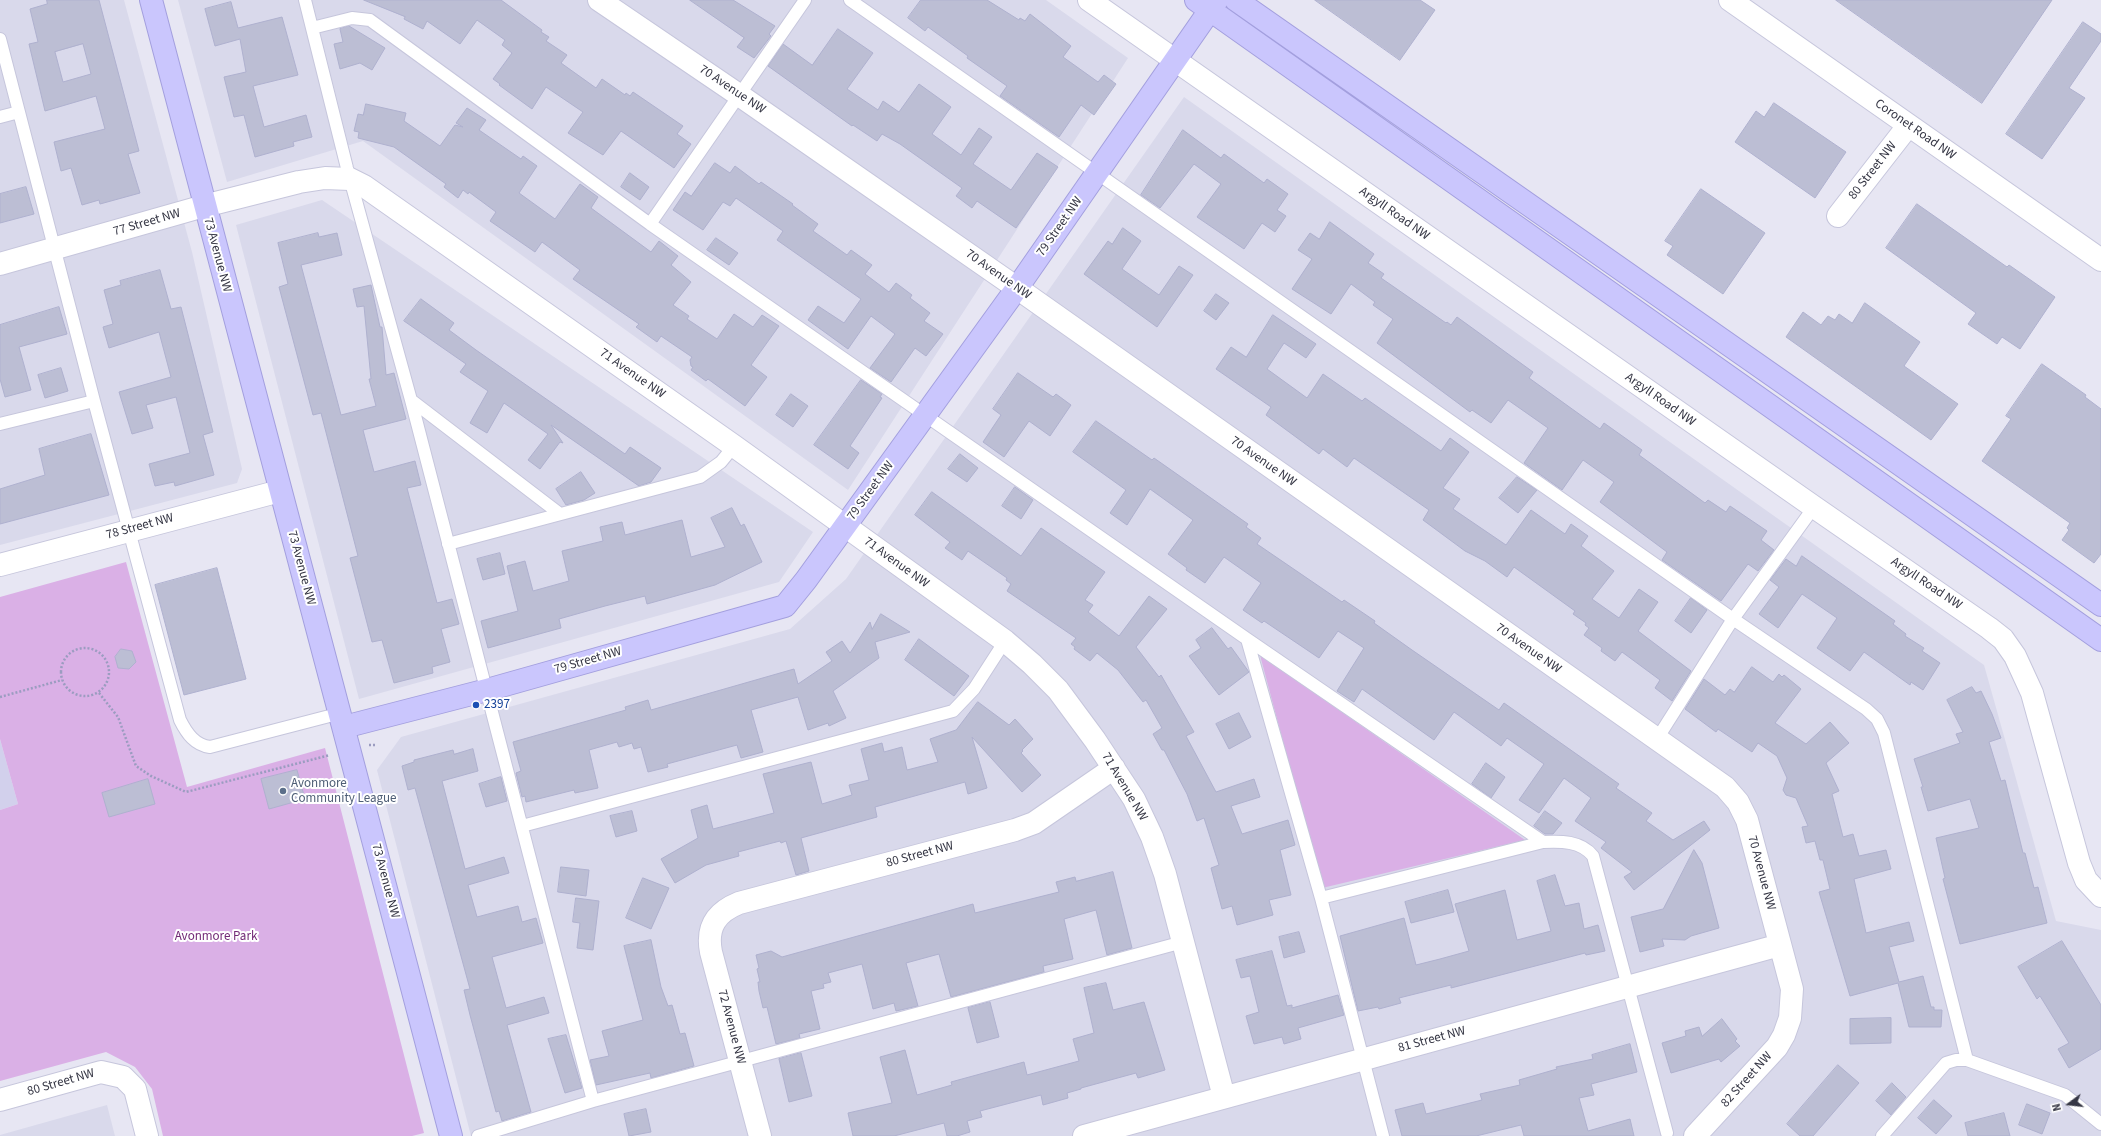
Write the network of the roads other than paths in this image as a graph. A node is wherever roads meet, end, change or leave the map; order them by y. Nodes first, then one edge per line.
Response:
1 (151, 0) edge
2 (305, 0) edge
3 (599, 0) edge
4 (805, 0) edge
5 (850, 0) edge
6 (1089, 0) edge
7 (1236, 0) edge
8 (1733, 1) edge
9 (1208, 3) edge
10 (312, 28) junction
11 (0, 39) edge
12 (1174, 61) junction
13 (739, 94) junction
14 (19, 112) junction
15 (0, 117) edge
16 (1908, 126) junction
17 (1098, 172) junction
18 (357, 183) junction
19 (204, 206) junction
20 (1838, 216) dead end
21 (650, 224) junction
22 (54, 249) junction
23 (2101, 260) edge
24 (0, 264) edge
25 (1017, 288) junction
26 (411, 400) junction
27 (94, 401) junction
28 (926, 415) junction
29 (0, 424) edge
30 (734, 446) junction
31 (280, 491) junction
32 (1814, 507) junction
33 (560, 514) junction
34 (845, 526) junction
35 (128, 530) junction
36 (448, 544) junction
37 (0, 564) edge
38 (2101, 605) edge
39 (1734, 619) junction
40 (1247, 639) junction
41 (2101, 640) edge
42 (1005, 641) junction
43 (487, 690) junction
44 (343, 720) junction
45 (1657, 739) junction
46 (1114, 768) junction
47 (522, 826) junction
48 (1543, 842) junction
49 (2101, 896) edge
50 (1321, 898) junction
51 (716, 918) joint
52 (1183, 942) junction
53 (1780, 944) junction
54 (1627, 986) junction
55 (1790, 1018) joint
56 (1362, 1060) junction
57 (1967, 1060) junction
58 (741, 1063) junction
59 (1224, 1097) junction
60 (0, 1100) edge
61 (593, 1101) junction
62 (2101, 1124) edge
63 (1702, 1134) edge
64 (1667, 1135) edge
65 (147, 1136) edge
66 (451, 1136) edge
67 (478, 1136) edge
68 (760, 1136) edge
69 (1084, 1136) edge
70 (1383, 1136) edge
71 (1882, 1136) edge

1 - 19 street, 73 Avenue NW
2 - 10 lane
3 - 13 street, 70 Avenue NW
4 - 13 lane
5 - 17 lane
6 - 12 street, Argyll Road NW
7 - 38 street
8 - 16 street, Coronet Road NW
9 - 12 street, 79 Street NW
9 - 41 street
10 - 18 lane
10 - 21 lane
11 - 14 lane
12 - 17 street, 79 Street NW
12 - 32 street, Argyll Road NW
13 - 21 lane
13 - 25 street, 70 Avenue NW
14 - 15 lane
14 - 22 lane
16 - 20 street, 80 Street NW
16 - 23 street, Coronet Road NW
17 - 25 street, 79 Street NW
17 - 39 lane
18 - 19 street, 77 Street NW
18 - 26 lane
18 - 30 street, 71 Avenue NW
19 - 22 street, 77 Street NW
19 - 31 street, 73 Avenue NW
21 - 28 lane
22 - 24 street, 77 Street NW
22 - 27 lane
25 - 28 street, 79 Street NW
25 - 45 street, 70 Avenue NW
26 - 33 lane
26 - 36 lane
27 - 29 lane
27 - 35 lane
28 - 34 street, 79 Street NW
28 - 40 lane
30 - 33 lane
30 - 34 street, 71 Avenue NW
31 - 35 street, 78 Street NW
31 - 44 street, 73 Avenue NW
32 - 39 lane
32 - 49 street, Argyll Road NW
33 - 36 lane
34 - 42 street, 71 Avenue NW
34 - 43 street, 79 Street NW
35 - 37 street, 78 Street NW
35 - 44 lane
36 - 43 lane
39 - 45 lane
39 - 57 lane
40 - 48 lane
40 - 50 lane
42 - 46 street, 71 Avenue NW
42 - 47 lane
43 - 44 street, 79 Street NW
43 - 47 lane
44 - 66 street, 73 Avenue NW
45 - 53 street, 70 Avenue NW
46 - 51 street, 80 Street NW
46 - 52 street, 71 Avenue NW
47 - 61 lane
48 - 50 lane
48 - 54 lane
50 - 56 lane
51 - 58 street, 72 Avenue NW
52 - 58 lane
52 - 59 street, 71 Avenue NW
53 - 54 street, 81 Street NW
53 - 55 street, 70 Avenue NW
54 - 56 street, 81 Street NW
54 - 64 lane
55 - 63 street, 82 Street NW
56 - 59 street, 81 Street NW
56 - 70 lane
57 - 62 lane
57 - 71 lane
58 - 61 lane
58 - 68 street, 72 Avenue NW
59 - 69 street, 81 Street NW
60 - 65 street, 80 Street NW
61 - 67 lane

